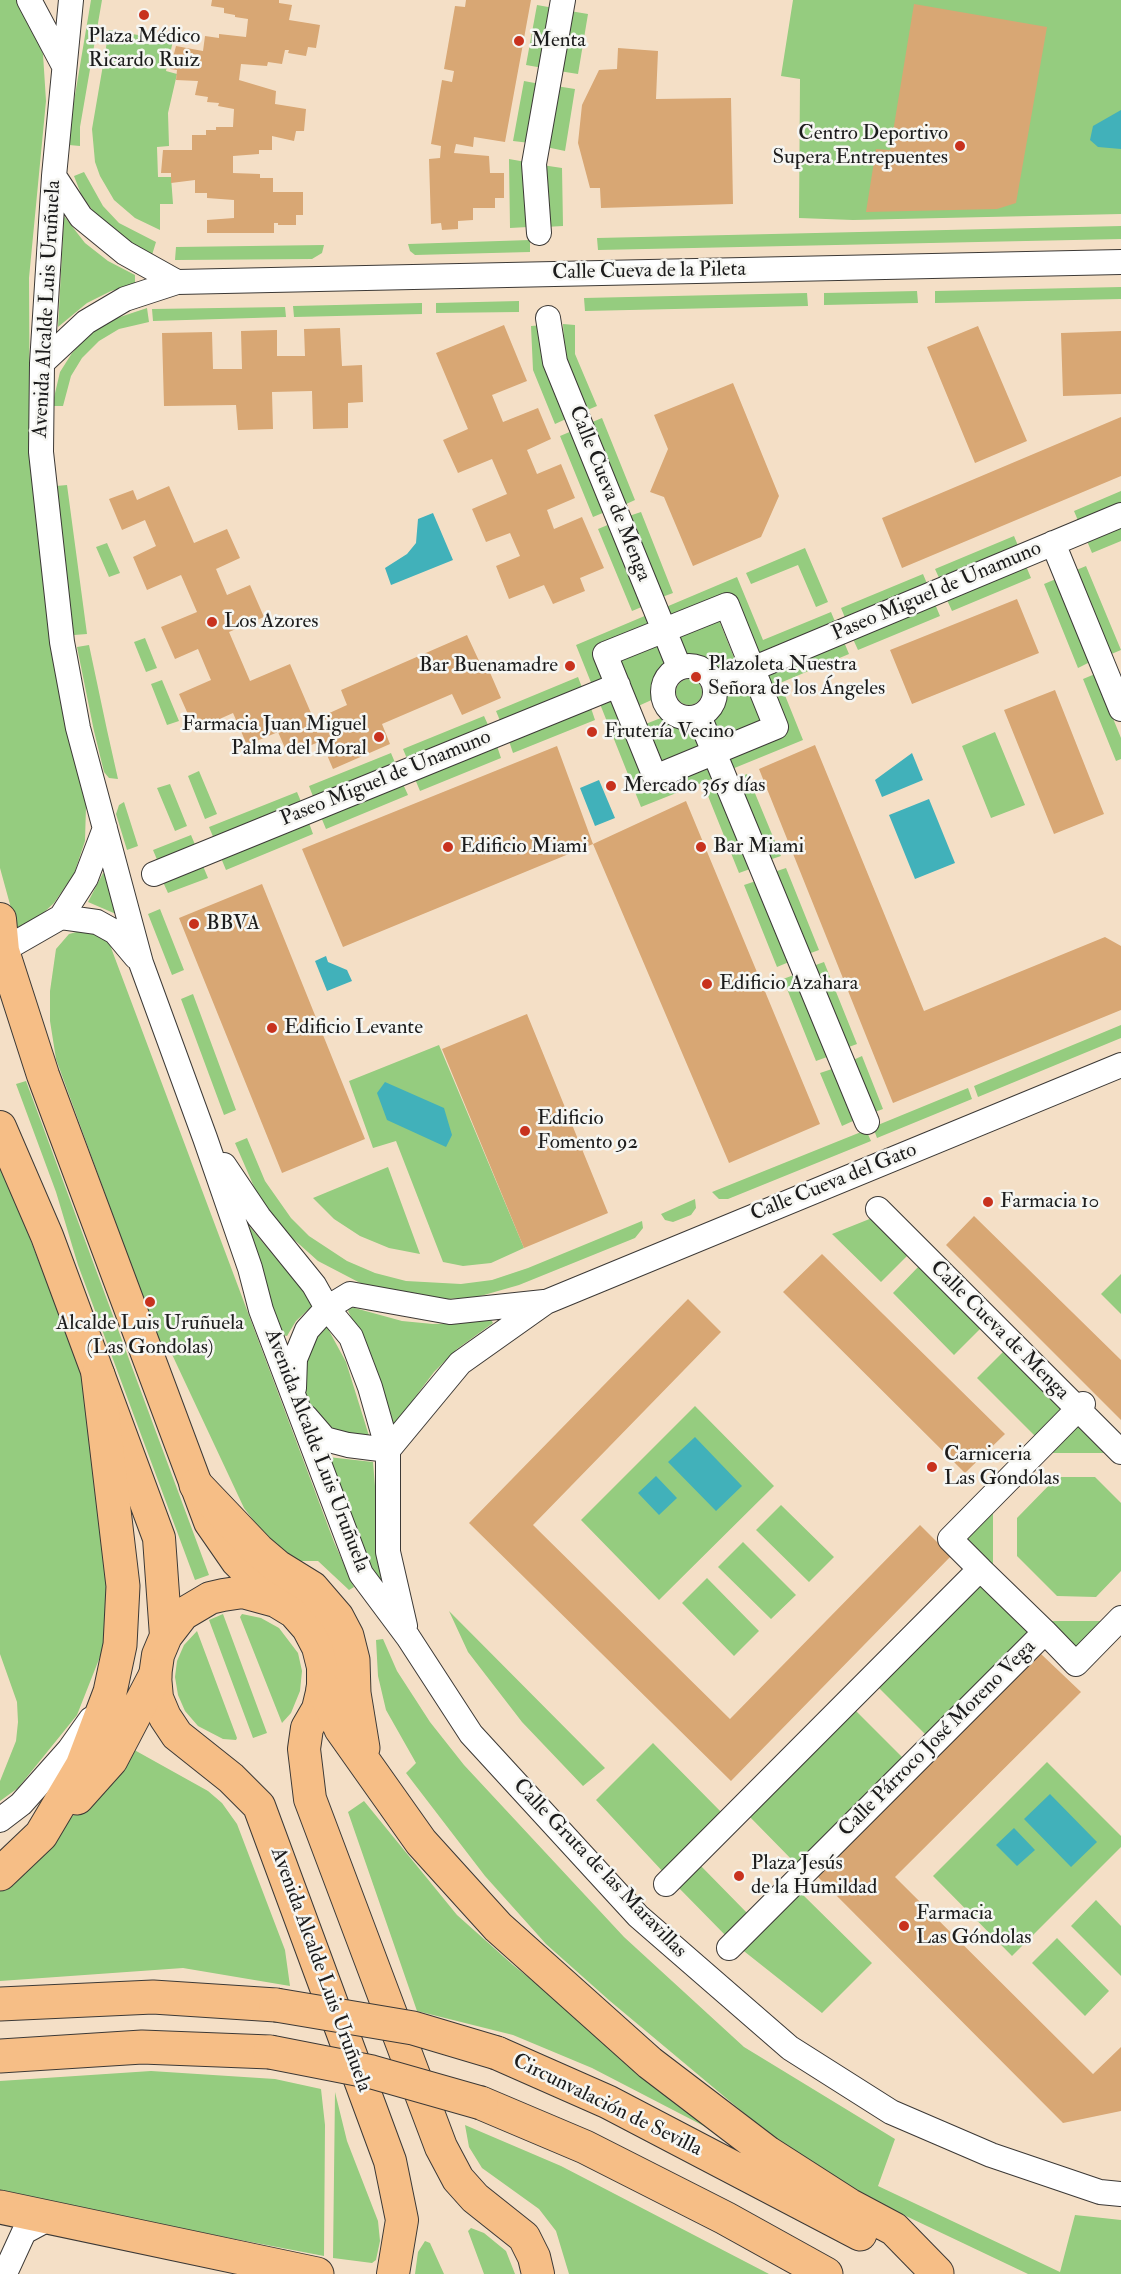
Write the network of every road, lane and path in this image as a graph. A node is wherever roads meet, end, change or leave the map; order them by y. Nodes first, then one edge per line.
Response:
1 (29, 0) edge
2 (71, 0) edge
3 (563, 0) edge
4 (63, 64) junction
5 (54, 176) junction
6 (539, 233) dead end
7 (1121, 262) edge
8 (177, 282) junction
9 (548, 318) dead end
10 (42, 363) junction
11 (1121, 515) edge
12 (1053, 543) junction
13 (665, 630) junction
14 (680, 668) junction
15 (753, 669) junction
16 (618, 685) junction
17 (714, 685) junction
18 (666, 705) junction
19 (1121, 710) edge
20 (699, 716) junction
21 (631, 718) junction
22 (715, 753) junction
23 (105, 828) junction
24 (154, 874) dead end
25 (61, 917) junction
26 (0, 919) edge
27 (2, 951) edge
28 (141, 963) junction
29 (1121, 1065) edge
30 (867, 1122) dead end
31 (0, 1127) edge
32 (205, 1137) junction
33 (878, 1209) dead end
34 (546, 1302) junction
35 (327, 1308) junction
36 (98, 1375) junction
37 (296, 1402) junction
38 (1081, 1407) junction
39 (388, 1450) junction
40 (1121, 1452) edge
41 (196, 1485) junction
42 (980, 1569) junction
43 (276, 1601) junction
44 (1121, 1618) edge
45 (1045, 1632) junction
46 (166, 1636) junction
47 (408, 1637) junction
48 (155, 1676) junction
49 (323, 1688) junction
50 (110, 1692) junction
51 (367, 1768) junction
52 (0, 1820) edge
53 (41, 1835) junction
54 (0, 1874) edge
55 (666, 1884) dead end
56 (729, 1948) dead end
57 (0, 2004) edge
58 (0, 2056) edge
59 (1121, 2194) edge
60 (0, 2207) edge
61 (50, 2218) junction
62 (0, 2235) edge
63 (7, 2271) edge
64 (938, 2273) edge
65 (317, 2274) edge
66 (393, 2274) edge
67 (538, 2274) edge
68 (826, 2274) edge

1 - 4 street
2 - 4 street, Avenida Alcalde Luis Uruñuela
3 - 6 street
4 - 5 street, Avenida Alcalde Luis Uruñuela
5 - 8 street
5 - 10 street, Avenida Alcalde Luis Uruñuela
7 - 8 street, Calle Cueva de la Pileta
8 - 10 street
9 - 13 street, Calle Cueva de Menga
10 - 23 street, Avenida Alcalde Luis Uruñuela
11 - 12 street, Paseo Miguel de Unamuno
12 - 15 street, Paseo Miguel de Unamuno
12 - 19 street
13 - 14 street, Calle Cueva de Menga
13 - 15 street
13 - 16 street
14 - 17 street
14 - 18 street
15 - 17 street
15 - 22 street
16 - 21 street
16 - 24 street, Paseo Miguel de Unamuno
17 - 20 street
18 - 20 street
18 - 21 street
20 - 22 street
21 - 22 street
22 - 30 street
23 - 25 street
23 - 28 street, Avenida Alcalde Luis Uruñuela
25 - 27 street
25 - 28 street, Avenida Alcalde Luis Uruñuela
26 - 27 main road
27 - 41 main road
28 - 32 street, Avenida Alcalde Luis Uruñuela
29 - 34 street, Calle Cueva del Gato
31 - 36 main road
32 - 35 street, Avenida Alcalde Luis Uruñuela
32 - 37 street, Avenida Alcalde Luis Uruñuela
33 - 38 street, Calle Cueva de Menga
34 - 35 street
34 - 39 street
35 - 37 street
35 - 39 street, Avenida Alcalde Luis Uruñuela
36 - 46 main road
36 - 50 highway
37 - 39 street
37 - 47 street, Avenida Alcalde Luis Uruñuela
38 - 40 street, Calle Cueva de Menga
38 - 42 street, Calle Párroco José Moreno Vega
39 - 47 street, Avenida Alcalde Luis Uruñuela
41 - 43 main road
41 - 51 highway
42 - 45 street, Calle Párroco José Moreno Vega
42 - 55 street
43 - 46 main road
43 - 49 main road
44 - 45 street, Calle Párroco José Moreno Vega
45 - 56 street, Calle Párroco José Moreno Vega
46 - 48 main road
47 - 59 street, Calle Gruta de las Maravillas
48 - 53 highway
48 - 66 main road, Avenida Alcalde Luis Uruñuela
49 - 51 highway
49 - 67 main road
50 - 52 street
50 - 53 highway
51 - 64 highway
53 - 54 highway
57 - 64 highway, Circunvalación de Sevilla, bridge
58 - 68 highway, bridge
60 - 61 highway
61 - 63 street
61 - 65 highway
62 - 63 street

